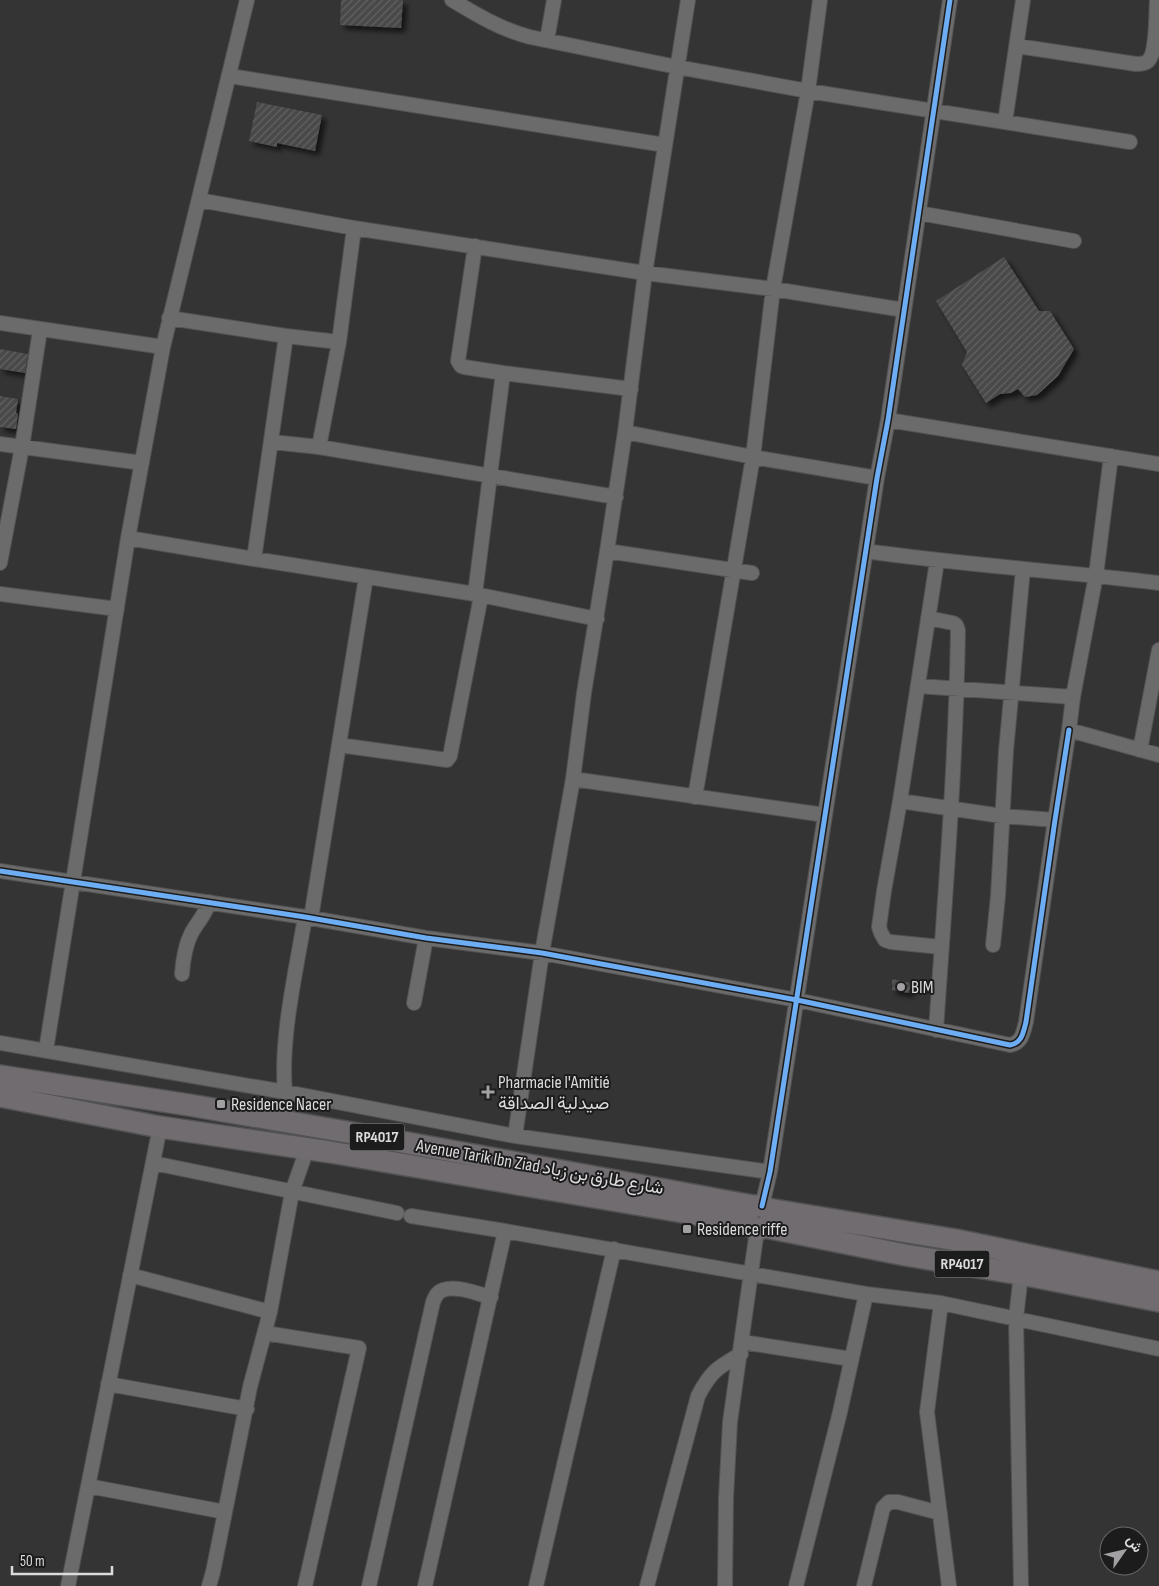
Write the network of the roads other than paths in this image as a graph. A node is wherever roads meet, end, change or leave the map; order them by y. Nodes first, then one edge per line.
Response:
1 (247, 0) edge
2 (452, 0) edge
3 (554, 0) edge
4 (688, 0) edge
5 (820, 0) edge
6 (950, 0) edge
7 (1023, 0) edge
8 (1156, 0) edge
9 (547, 40) junction
10 (1017, 46) junction
11 (677, 67) junction
12 (230, 76) junction
13 (808, 91) junction
14 (934, 111) junction
15 (1005, 122) junction
16 (1130, 142) dead end
17 (665, 145) junction
18 (199, 200) junction
19 (919, 213) junction
20 (354, 228) junction
21 (1074, 241) dead end
22 (475, 246) junction
23 (645, 273) junction
24 (773, 288) junction
25 (904, 310) junction
26 (169, 318) junction
27 (0, 323) edge
28 (40, 330) junction
29 (286, 336) junction
30 (339, 342) junction
31 (163, 347) junction
32 (503, 373) junction
33 (631, 389) junction
34 (888, 420) junction
35 (625, 432) junction
36 (272, 442) junction
37 (0, 444) edge
38 (22, 447) junction
39 (319, 447) junction
40 (1110, 456) junction
41 (753, 457) junction
42 (142, 463) junction
43 (1159, 464) edge
44 (490, 475) junction
45 (877, 478) junction
46 (616, 497) junction
47 (128, 538) junction
48 (608, 551) junction
49 (866, 551) junction
50 (254, 559) junction
51 (937, 561) junction
52 (0, 563) edge
53 (1023, 569) junction
54 (734, 571) junction
55 (752, 573) dead end
56 (1096, 576) junction
57 (366, 577) junction
58 (1159, 583) edge
59 (0, 594) edge
60 (478, 595) junction
61 (117, 608) junction
62 (928, 618) junction
63 (597, 619) junction
64 (1158, 656) edge
65 (918, 686) junction
66 (958, 688) junction
67 (1011, 693) junction
68 (1155, 697) edge
69 (1073, 698) junction
70 (1069, 730) junction
71 (339, 745) junction
72 (1140, 750) junction
73 (1159, 755) edge
74 (573, 779) junction
75 (695, 797) junction
76 (900, 802) junction
77 (951, 810) junction
78 (824, 815) junction
79 (1002, 816) junction
80 (1055, 820) junction
81 (0, 871) edge
82 (73, 881) junction
83 (209, 902) junction
84 (308, 917) junction
85 (426, 938) junction
86 (993, 945) dead end
87 (942, 947) junction
88 (542, 953) junction
89 (182, 974) dead end
90 (797, 1000) junction
91 (414, 1003) dead end
92 (936, 1030) junction
93 (0, 1043) edge
94 (46, 1050) junction
95 (0, 1076) edge
96 (285, 1092) junction
97 (0, 1096) edge
98 (160, 1127) junction
99 (515, 1136) junction
100 (307, 1149) junction
101 (153, 1163) junction
102 (770, 1172) junction
103 (292, 1192) junction
104 (759, 1217) junction
105 (504, 1231) junction
106 (614, 1249) junction
107 (751, 1273) junction
108 (1021, 1274) junction
109 (130, 1275) junction
110 (1159, 1282) edge
111 (866, 1294) junction
112 (491, 1297) junction
113 (1159, 1302) edge
114 (941, 1303) junction
115 (270, 1312) junction
116 (1016, 1318) junction
117 (265, 1333) junction
118 (741, 1348) junction
119 (1159, 1349) edge
120 (851, 1359) junction
121 (108, 1384) junction
122 (247, 1409) junction
123 (88, 1486) junction
124 (225, 1512) junction
125 (940, 1513) junction
126 (68, 1586) edge
127 (208, 1586) edge
128 (305, 1586) edge
129 (369, 1586) edge
130 (425, 1586) edge
131 (536, 1586) edge
132 (647, 1586) edge
133 (725, 1586) edge
134 (796, 1586) edge
135 (864, 1586) edge
136 (949, 1586) edge
137 (1021, 1586) edge

1 - 12 street
2 - 9 street
3 - 9 street
4 - 11 street
5 - 13 street
6 - 14 street
7 - 10 street
8 - 10 street
9 - 11 street
10 - 15 street
11 - 13 street
11 - 17 street
12 - 17 street
12 - 18 street
13 - 14 street
13 - 24 street
14 - 15 street
14 - 19 street
15 - 16 street
17 - 23 street
18 - 20 street
18 - 26 street
19 - 21 street
19 - 25 street
20 - 22 street
20 - 30 street
22 - 23 street
22 - 32 street
23 - 24 street
23 - 33 street
24 - 25 street
24 - 41 street
25 - 34 street
26 - 29 street
26 - 31 street
27 - 28 street
28 - 31 street
28 - 38 street
29 - 30 street
29 - 36 street
30 - 39 street
31 - 42 street
32 - 33 street
32 - 44 street
33 - 35 street
34 - 40 street
34 - 45 street
35 - 41 street
35 - 46 street
36 - 39 street
36 - 50 street
37 - 38 street
38 - 42 street
38 - 52 street
39 - 44 street
40 - 43 street
40 - 56 street
41 - 45 street
41 - 54 street
42 - 47 street
44 - 46 street
44 - 60 street
45 - 49 street
46 - 48 street
47 - 50 street
47 - 61 street
48 - 54 street
48 - 63 street
49 - 51 street
49 - 78 street
50 - 57 street
51 - 53 street
51 - 62 street
53 - 56 street
53 - 67 street
54 - 55 street
54 - 75 street
56 - 58 street
56 - 69 street
57 - 60 street
57 - 71 street
59 - 61 street
60 - 63 street
60 - 71 street
61 - 82 street
62 - 65 street
62 - 66 street
63 - 74 street
64 - 68 street
65 - 66 street
65 - 76 street
66 - 67 street
66 - 77 street
67 - 69 street
67 - 79 street
68 - 72 street
69 - 70 street
70 - 72 street
70 - 80 street
71 - 84 street
72 - 73 street
74 - 75 street
74 - 88 street
75 - 78 street
76 - 77 street
76 - 87 street
77 - 79 street
77 - 87 street
78 - 90 street
79 - 80 street
79 - 86 street
80 - 92 street
81 - 82 street
82 - 83 street
82 - 94 street
83 - 84 street
83 - 89 street
84 - 85 street
84 - 96 street
85 - 88 street
85 - 91 street
87 - 92 street
88 - 90 street
88 - 99 street
90 - 92 street
90 - 102 street
93 - 94 street
94 - 96 street
95 - 104 main road, Avenue Tarik Ibn Ziad شارع طارق بن زياد / RP4017
96 - 99 street
97 - 98 main road, Avenue Tarik Ibn Ziad شارع طارق بن زياد / RP4017
98 - 100 main road, Avenue Tarik Ibn Ziad شارع طارق بن زياد / RP4017
98 - 101 street
99 - 102 street
100 - 103 street
100 - 104 main road, Avenue Tarik Ibn Ziad شارع طارق بن زياد / RP4017
101 - 103 street
101 - 109 street
102 - 104 street
103 - 105 street
103 - 115 street
104 - 107 street
104 - 108 main road, Avenue Tarik Ibn Ziad شارع طارق بن زياد / RP4017
104 - 110 main road, Avenue Tarik Ibn Ziad شارع طارق بن زياد / RP4017
105 - 106 street
105 - 112 street
106 - 107 street
106 - 131 street
107 - 111 street
107 - 118 street
108 - 113 main road, Avenue Tarik Ibn Ziad شارع طارق بن زياد / RP4017
108 - 116 street
109 - 115 street
109 - 121 street
111 - 114 street
111 - 120 street
112 - 129 street
112 - 130 street
114 - 116 street
114 - 125 street
115 - 117 street
116 - 119 street
116 - 137 street
117 - 122 street
117 - 128 street
118 - 120 street
118 - 132 street
118 - 133 street
120 - 134 street
121 - 122 street
121 - 123 street
122 - 124 street
123 - 124 street
123 - 126 street
124 - 127 street
125 - 135 street
125 - 136 street

